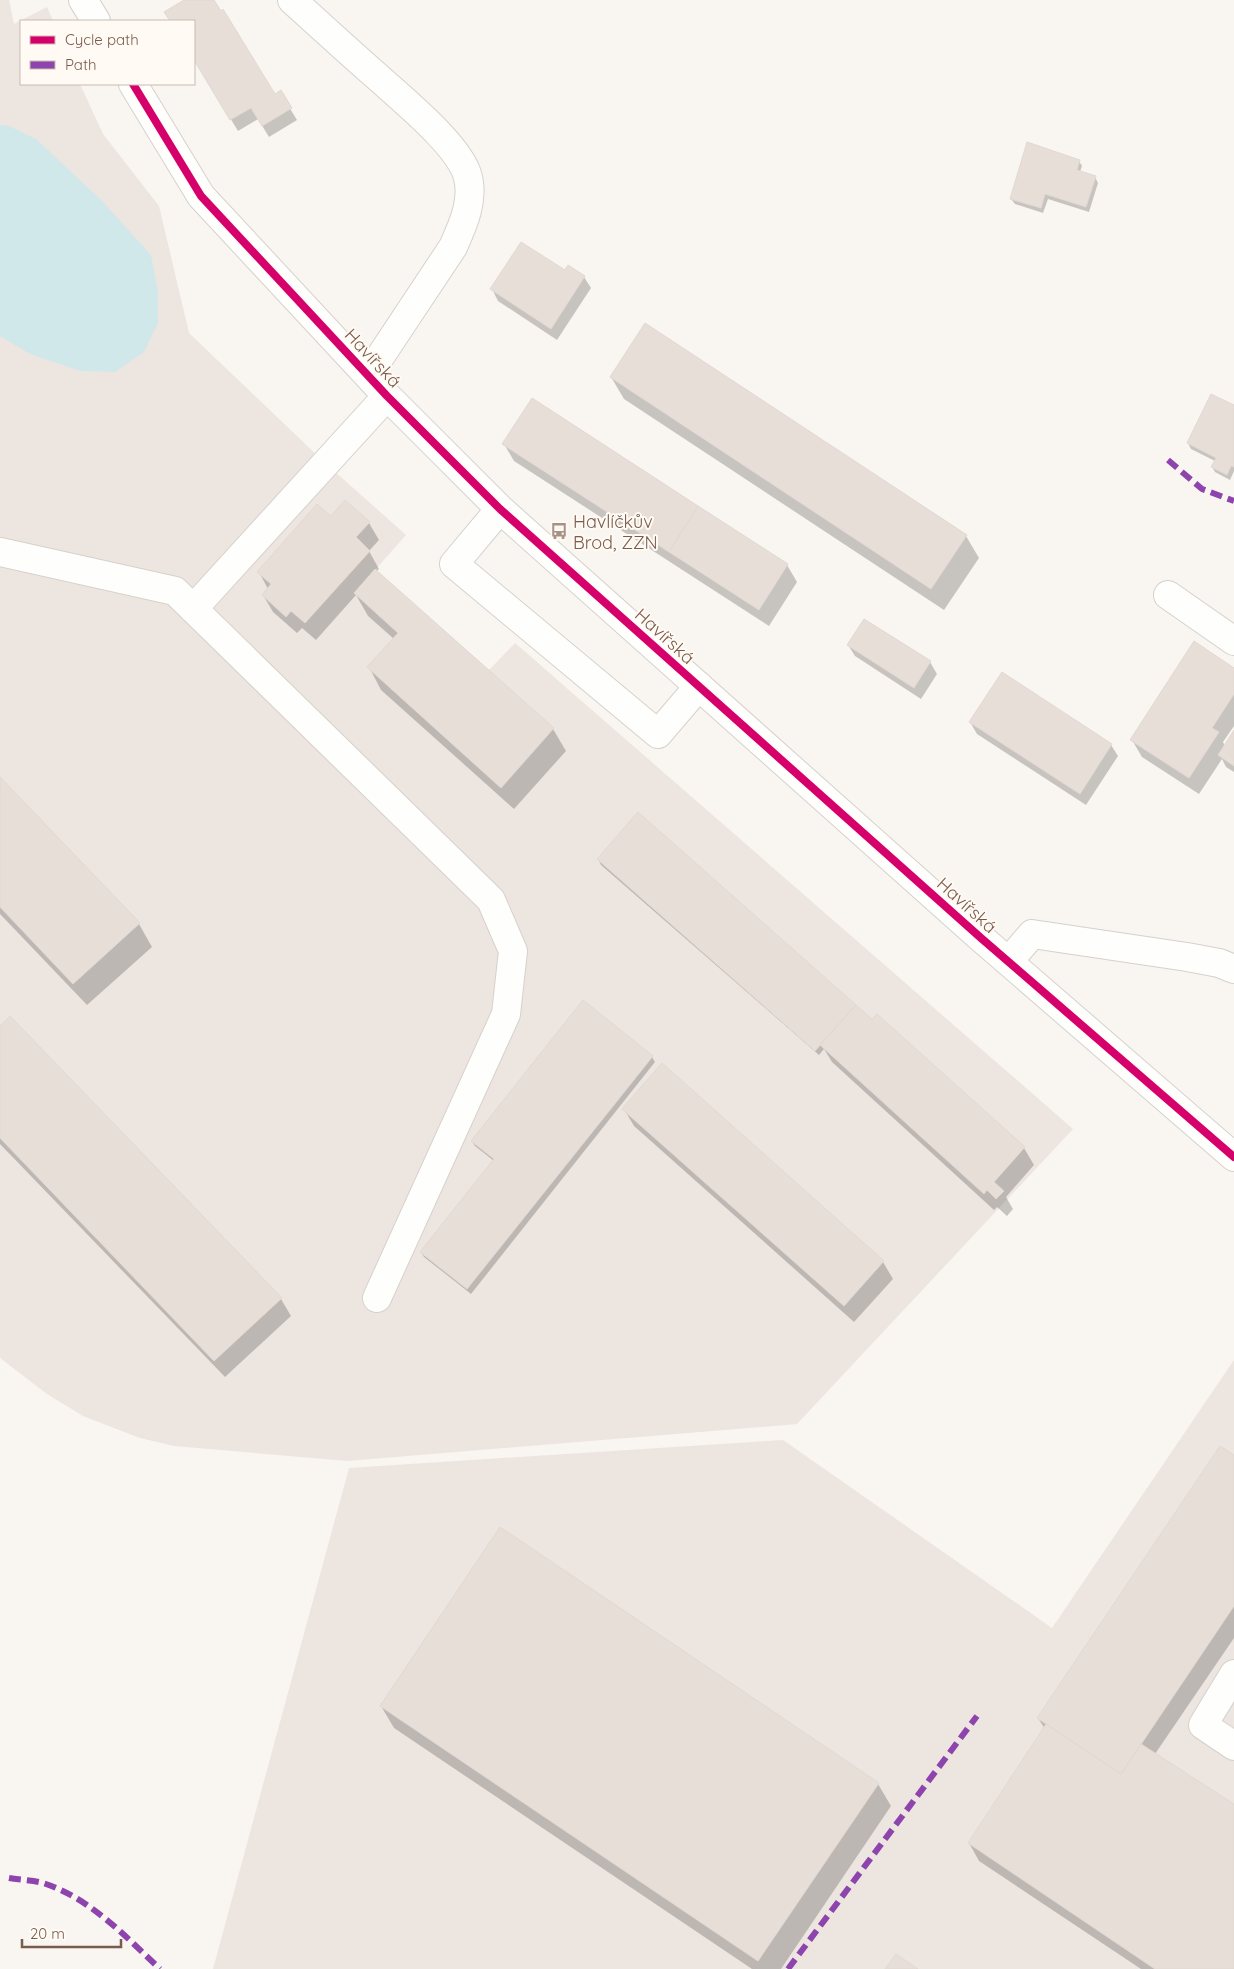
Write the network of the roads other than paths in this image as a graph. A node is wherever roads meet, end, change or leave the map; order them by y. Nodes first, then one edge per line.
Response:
1 (83, 0) edge
2 (292, 0) edge
3 (95, 20) edge
4 (134, 85) edge
5 (368, 375) junction
6 (387, 396) junction
7 (500, 509) junction
8 (0, 552) edge
9 (1168, 595) dead end
10 (193, 609) junction
11 (1234, 641) edge
12 (699, 686) junction
13 (1009, 962) junction
14 (1234, 969) edge
15 (1234, 1157) edge
16 (377, 1298) dead end
17 (1234, 1674) edge
18 (1234, 1746) edge

1 - 3 street
2 - 5 street
4 - 5 street, Havířská
5 - 6 street, Havířská
6 - 7 street, Havířská
6 - 10 street
7 - 12 street, Havířská
7 - 12 street
8 - 10 street
9 - 11 street
10 - 16 street
12 - 13 street, Havířská
13 - 14 street
13 - 15 street, Havířská
17 - 18 street

